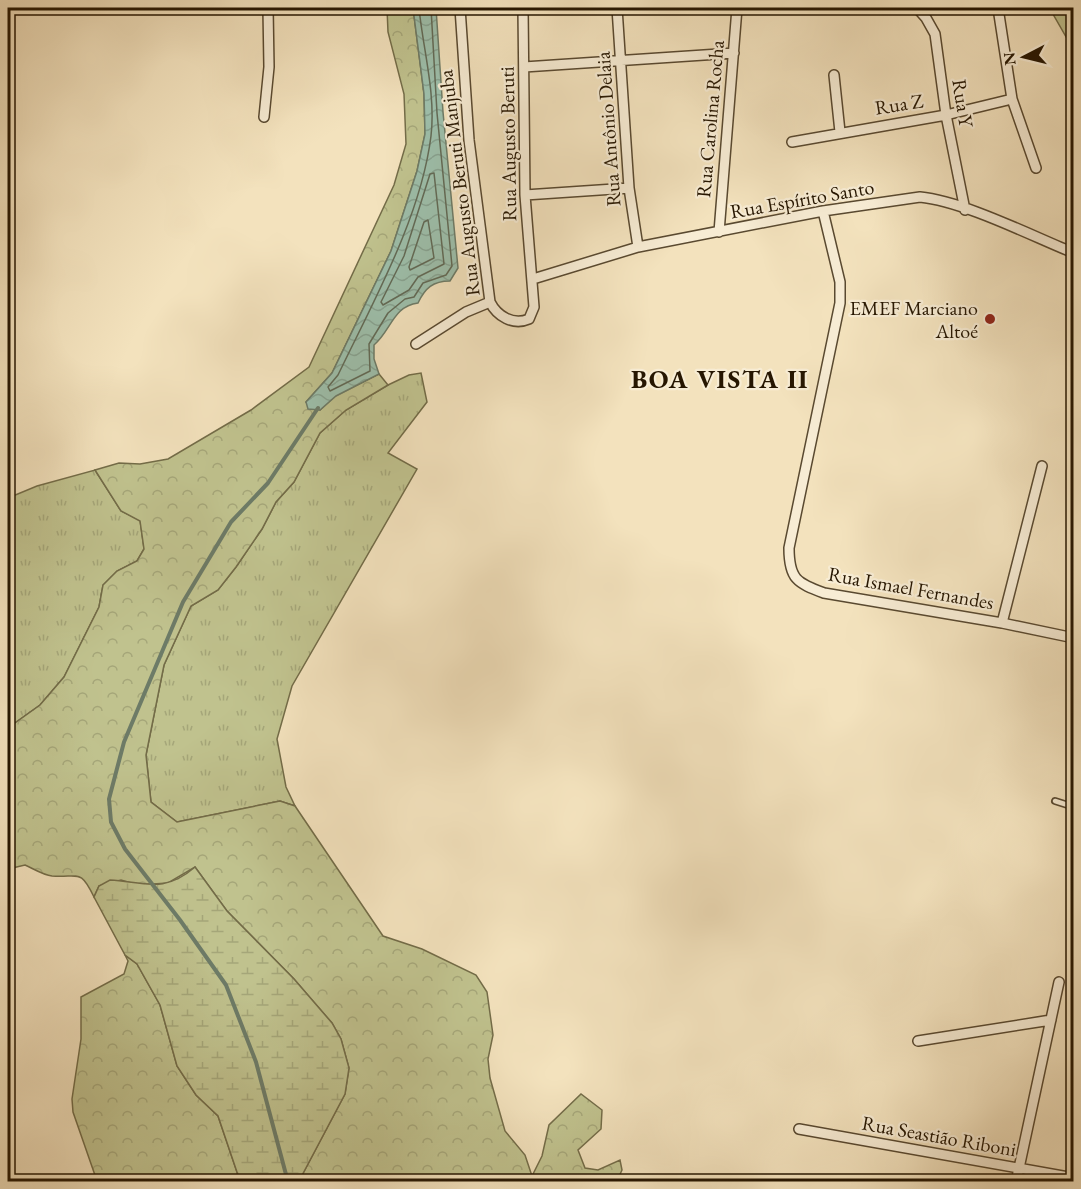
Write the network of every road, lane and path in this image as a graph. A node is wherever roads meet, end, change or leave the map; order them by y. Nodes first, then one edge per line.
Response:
1 (268, 8) edge
2 (460, 8) edge
3 (523, 8) edge
4 (617, 8) edge
5 (737, 8) edge
6 (917, 8) edge
7 (998, 8) edge
8 (734, 53) junction
9 (621, 59) junction
10 (524, 67) junction
11 (834, 75) dead end
12 (1012, 99) junction
13 (946, 115) junction
14 (264, 117) dead end
15 (840, 132) junction
16 (792, 142) dead end
17 (1036, 168) dead end
18 (628, 188) junction
19 (525, 195) junction
20 (965, 210) junction
21 (823, 211) junction
22 (719, 232) junction
23 (638, 247) junction
24 (1074, 253) edge
25 (533, 279) junction
26 (490, 302) junction
27 (416, 344) dead end
28 (1042, 466) dead end
29 (1002, 623) junction
30 (1074, 638) edge
31 (1055, 801) dead end
32 (1074, 807) edge
33 (1059, 982) dead end
34 (1051, 1020) junction
35 (918, 1041) dead end
36 (799, 1129) dead end
37 (1019, 1168) junction
38 (1074, 1178) edge
39 (1016, 1182) edge

1 - 14 street
2 - 26 street, Rua Augusto Beruti Manjuba
3 - 10 street, Rua Augusto Beruti
4 - 9 street, Rua Antônio Delaia
5 - 8 street, Rua Carolina Rocha
6 - 13 street, Rua Y
7 - 12 street
8 - 9 street
8 - 22 street, Rua Carolina Rocha
9 - 10 street
9 - 18 street, Rua Antônio Delaia
10 - 19 street, Rua Augusto Beruti
11 - 15 street
12 - 13 street, Rua Z
12 - 17 street
13 - 15 street, Rua Z
13 - 20 street, Rua Y
15 - 16 street, Rua Z
18 - 19 street
18 - 23 street, Rua Antônio Delaia
19 - 25 street, Rua Augusto Beruti
20 - 21 street, Rua Espírito Santo
20 - 24 street, Rua Espírito Santo
21 - 22 street, Rua Espírito Santo
21 - 29 street, Rua Ismael Fernandes
22 - 23 street, Rua Espírito Santo
23 - 25 street, Rua Espírito Santo
25 - 26 street, Rua Augusto Beruti Manjuba
26 - 27 street
28 - 29 street
29 - 30 street, Rua Ismael Fernandes
31 - 32 lane
33 - 34 street
34 - 35 street
34 - 37 street
36 - 37 street, Rua Seastião Riboni
37 - 38 street, Rua Seastião Riboni
37 - 39 street

